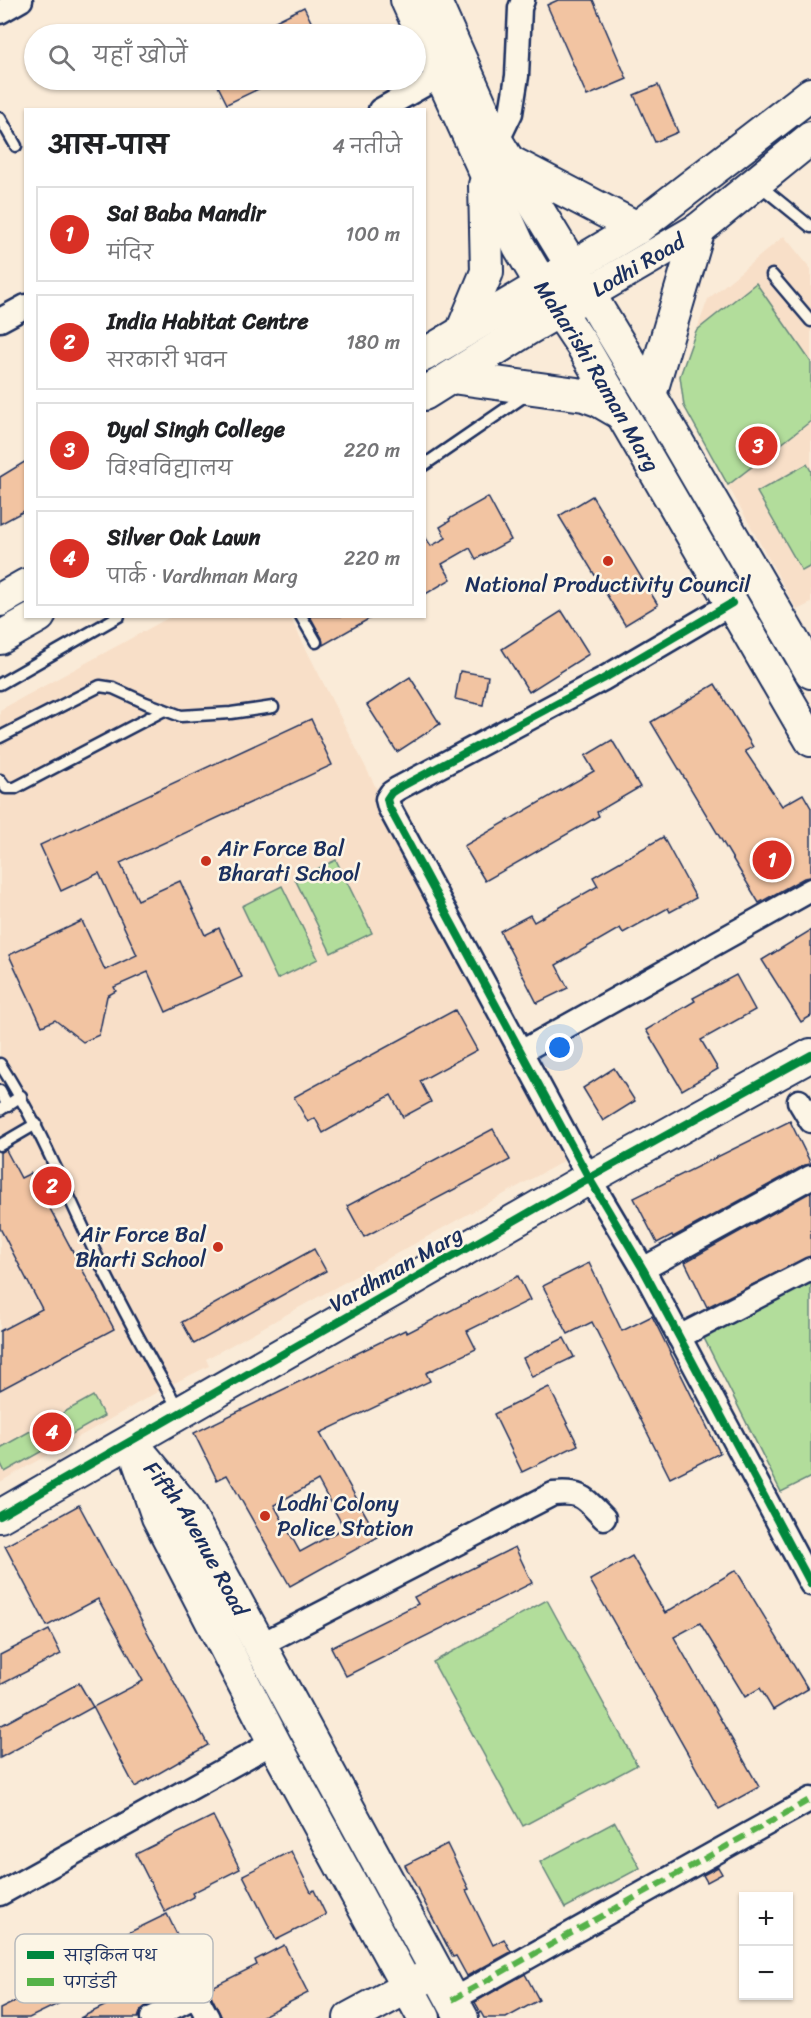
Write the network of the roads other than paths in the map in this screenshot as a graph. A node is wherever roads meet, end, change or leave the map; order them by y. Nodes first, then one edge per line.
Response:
1 (21, 0) edge
2 (407, 0) edge
3 (434, 0) edge
4 (523, 0) edge
5 (0, 12) edge
6 (418, 24) edge
7 (426, 41) edge
8 (442, 75) junction
9 (426, 84) edge
10 (415, 90) edge
11 (811, 94) edge
12 (384, 108) edge
13 (0, 118) edge
14 (811, 138) edge
15 (16, 146) dead end
16 (497, 158) junction
17 (756, 182) junction
18 (811, 227) edge
19 (637, 228) junction
20 (699, 229) junction
21 (573, 266) junction
22 (772, 275) dead end
23 (542, 285) junction
24 (590, 294) junction
25 (24, 307) edge
26 (558, 311) junction
27 (0, 320) edge
28 (811, 321) edge
29 (462, 332) junction
30 (426, 354) edge
31 (452, 377) junction
32 (536, 388) junction
33 (426, 393) edge
34 (650, 395) junction
35 (621, 414) junction
36 (426, 464) edge
37 (24, 586) edge
38 (0, 600) edge
39 (732, 603) junction
40 (35, 618) edge
41 (116, 618) edge
42 (302, 618) edge
43 (0, 638) edge
44 (316, 642) dead end
45 (811, 672) edge
46 (0, 684) edge
47 (273, 707) dead end
48 (164, 710) junction
49 (0, 737) edge
50 (811, 740) edge
51 (0, 780) edge
52 (811, 890) edge
53 (521, 1052) junction
54 (811, 1055) edge
55 (0, 1064) edge
56 (0, 1090) edge
57 (21, 1096) junction
58 (799, 1101) dead end
59 (4, 1108) edge
60 (811, 1121) edge
61 (36, 1124) junction
62 (0, 1145) edge
63 (811, 1177) edge
64 (589, 1178) junction
65 (643, 1269) junction
66 (811, 1269) edge
67 (679, 1337) junction
68 (180, 1413) junction
69 (131, 1442) junction
70 (0, 1516) edge
71 (604, 1518) dead end
72 (809, 1577) edge
73 (260, 1646) junction
74 (274, 1742) junction
75 (811, 1799) edge
76 (0, 1894) edge
77 (437, 1970) junction
78 (407, 1988) junction
79 (182, 2003) edge
80 (200, 2003) edge
81 (457, 2009) edge
82 (152, 2018) edge
83 (208, 2018) edge
84 (350, 2018) edge
85 (424, 2018) edge

1 - 5 street
2 - 6 main road, Maharishi Raman Marg
3 - 16 main road, Maharishi Raman Marg
4 - 16 street
7 - 8 main road, Maharishi Raman Marg
8 - 9 street
8 - 16 main road, Maharishi Raman Marg
10 - 12 street
11 - 19 main road, Lodhi Road
13 - 15 lane
14 - 17 main road, Lodhi Road
16 - 19 main road
16 - 21 main road, Maharishi Raman Marg
16 - 23 main road, Maharishi Raman Marg
16 - 29 main road
17 - 18 lane
17 - 20 main road, Lodhi Road
19 - 21 main road, Lodhi Road
20 - 24 main road, Lodhi Road
20 - 34 main road
21 - 23 main road, Lodhi Road
21 - 24 main road, Maharishi Raman Marg
22 - 28 lane
23 - 26 main road, Maharishi Raman Marg
23 - 29 main road, Lodhi Road
24 - 26 main road, Lodhi Road
24 - 34 main road, Maharishi Raman Marg
25 - 27 street
26 - 31 main road, Lodhi Road
26 - 35 main road, Maharishi Raman Marg
29 - 30 main road, Lodhi Road
31 - 32 main road
31 - 33 main road, Lodhi Road
32 - 35 main road
32 - 36 lane
34 - 45 main road, Maharishi Raman Marg
35 - 39 main road, Maharishi Raman Marg
37 - 38 main road
39 - 50 main road, Maharishi Raman Marg
39 - 53 street
40 - 43 main road
41 - 46 lane
42 - 44 lane
47 - 48 lane
48 - 49 lane
48 - 51 lane
52 - 53 street
53 - 64 street
54 - 64 main road, Vardhman Marg
55 - 57 lane
56 - 59 lane
57 - 59 lane
57 - 61 lane
58 - 60 street
61 - 62 lane
61 - 68 lane
63 - 65 street
64 - 65 street
64 - 68 main road, Vardhman Marg
65 - 67 street
66 - 67 street
67 - 72 street
68 - 69 main road, Vardhman Marg
69 - 70 main road, Vardhman Marg
69 - 73 main road, Fifth Avenue Road
69 - 74 main road, Fifth Avenue Road
71 - 73 street
73 - 77 main road, Fifth Avenue Road
74 - 76 street
74 - 78 main road, Fifth Avenue Road
75 - 81 street
77 - 78 main road
77 - 81 main road, Fifth Avenue Road
78 - 84 main road
78 - 85 main road, Fifth Avenue Road
79 - 82 street
80 - 83 street

